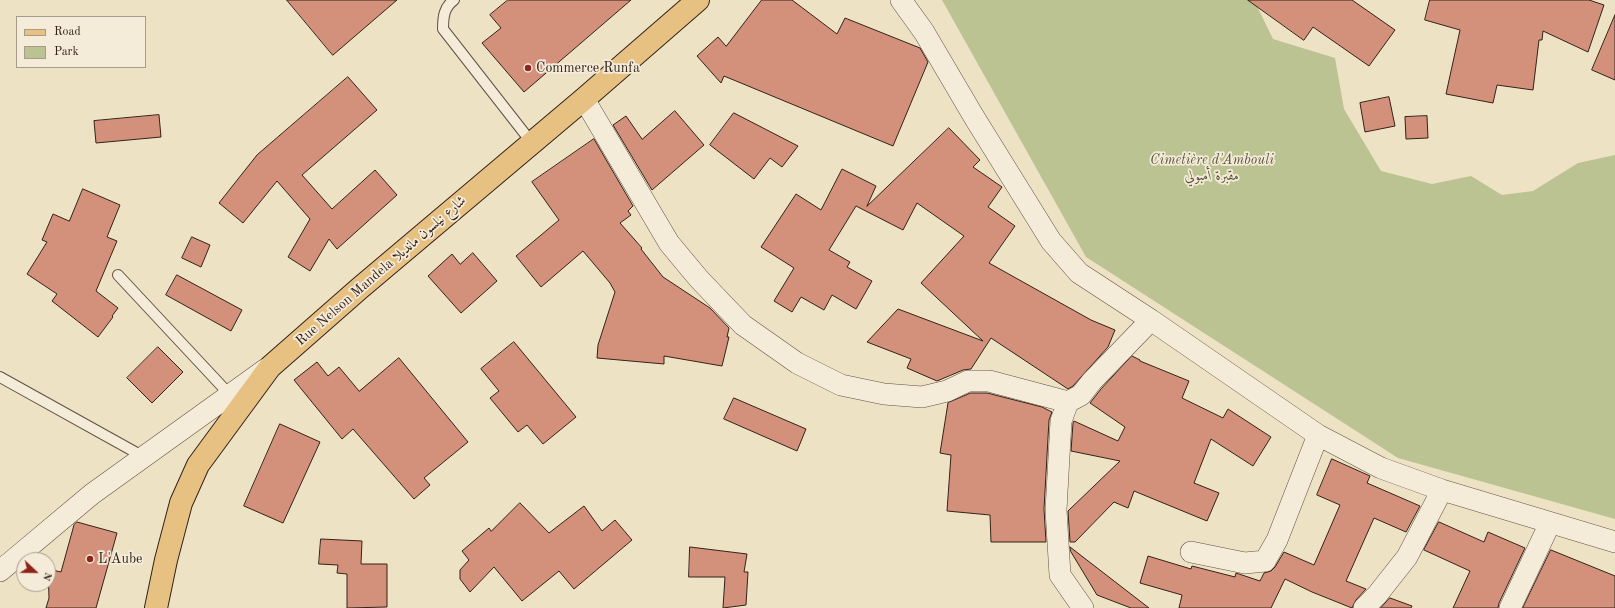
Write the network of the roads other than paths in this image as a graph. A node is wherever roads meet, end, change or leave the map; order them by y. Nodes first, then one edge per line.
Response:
1 (454, 0) edge
2 (698, 0) edge
3 (901, 0) edge
4 (584, 99) junction
5 (532, 143) junction
6 (118, 275) dead end
7 (1151, 320) junction
8 (270, 367) junction
9 (0, 377) edge
10 (230, 395) junction
11 (1068, 402) junction
12 (1318, 435) junction
13 (144, 457) junction
14 (1442, 490) junction
15 (1550, 523) junction
16 (1615, 542) edge
17 (1191, 552) dead end
18 (0, 571) edge
19 (156, 608) edge
20 (1083, 608) edge
21 (1364, 608) edge
22 (1510, 608) edge

1 - 5 lane
2 - 4 main road, Rue Nelson Mandela شارع نيلسون مانديلا
3 - 7 street
4 - 5 main road, Rue Nelson Mandela شارع نيلسون مانديلا
4 - 11 street
5 - 8 main road, Rue Nelson Mandela شارع نيلسون مانديلا
6 - 10 lane
7 - 11 street
7 - 12 street
8 - 10 street
8 - 19 main road, Rue Nelson Mandela شارع نيلسون مانديلا
9 - 13 lane
10 - 13 street
11 - 20 street
12 - 14 street
12 - 17 street
13 - 18 street
14 - 15 street
14 - 21 street
15 - 16 street
15 - 22 street

